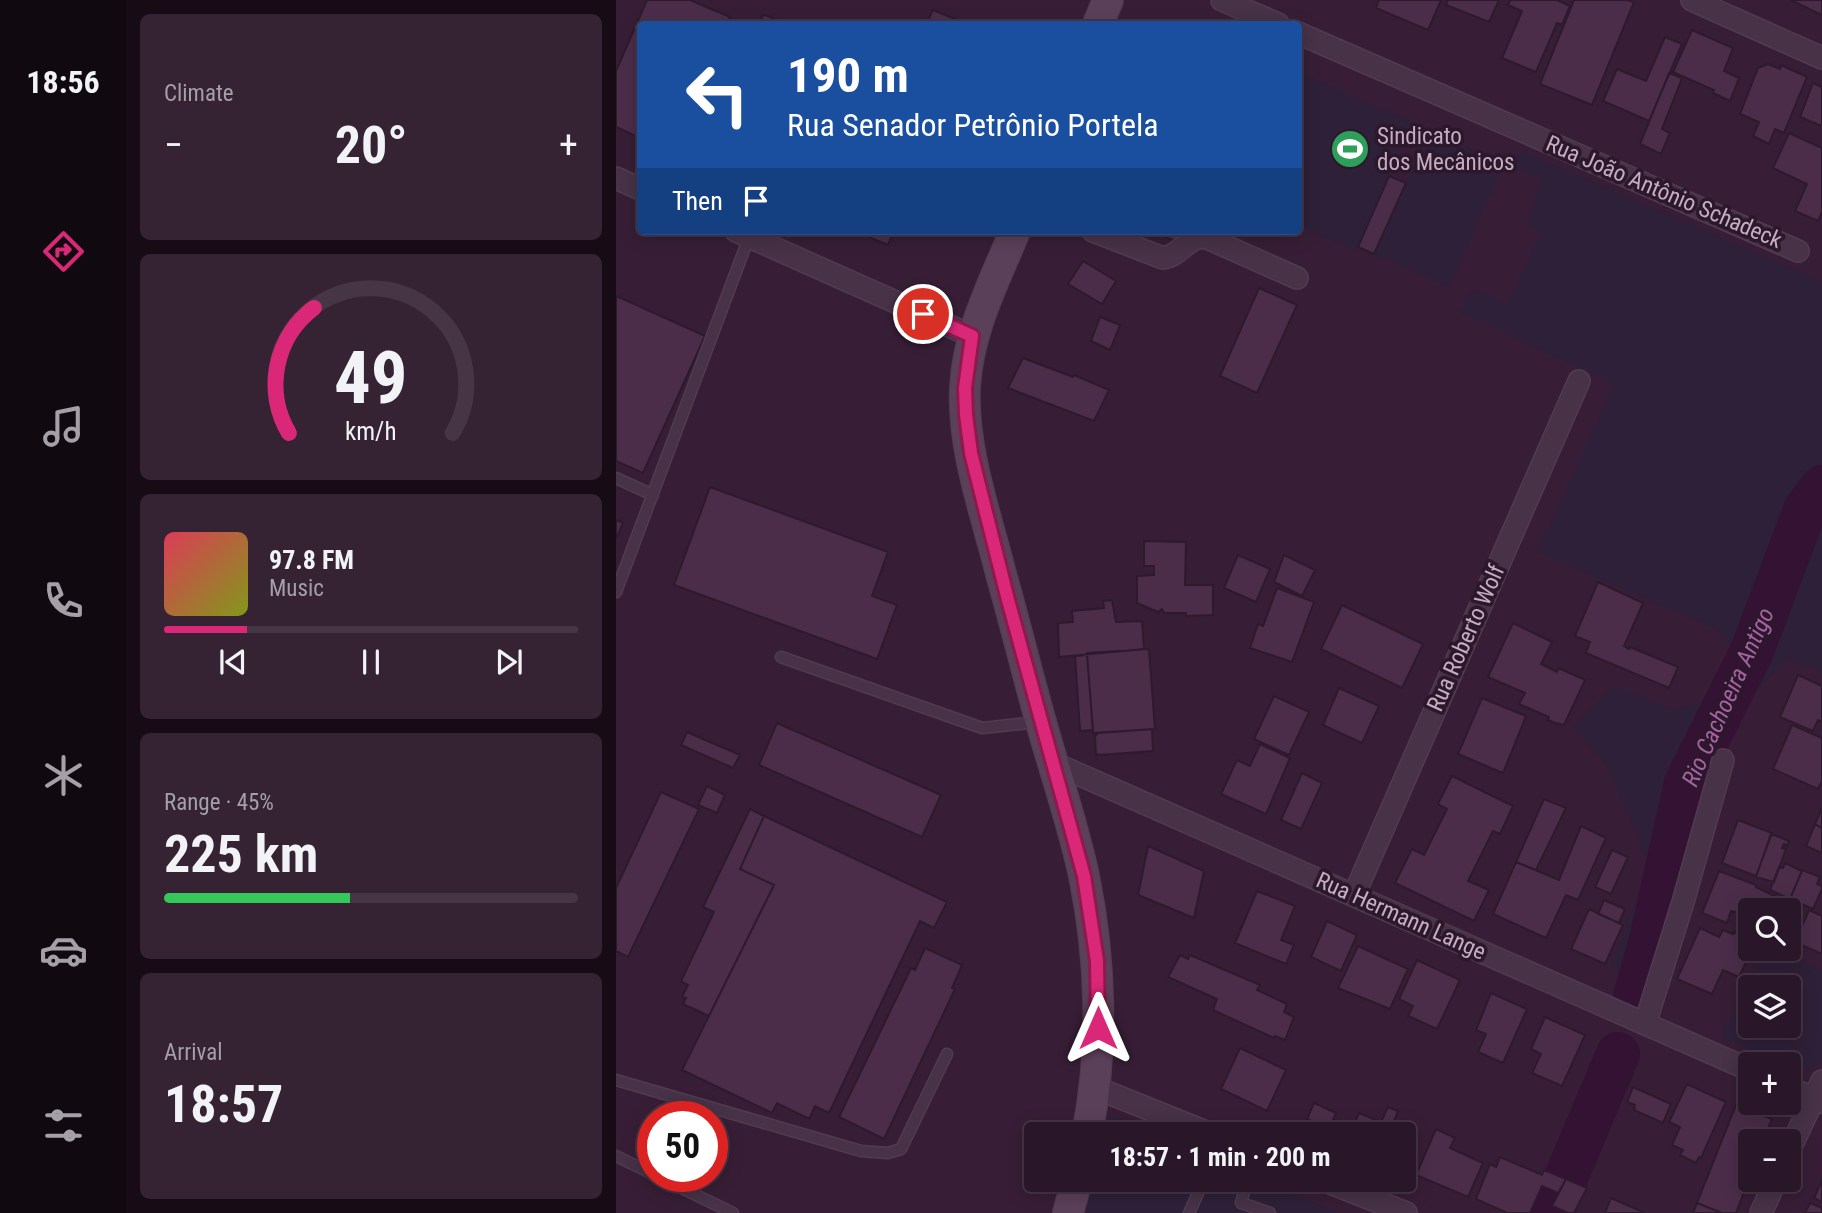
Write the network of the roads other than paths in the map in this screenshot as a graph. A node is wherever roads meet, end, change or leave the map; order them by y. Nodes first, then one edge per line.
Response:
1 (1108, 0) edge
2 (1222, 0) edge
3 (1692, 0) edge
4 (1099, 21) edge
5 (1271, 21) edge
6 (1302, 35) edge
7 (1822, 58) edge
8 (616, 178) edge
9 (637, 188) edge
10 (743, 235) edge
11 (745, 235) edge
12 (1013, 235) edge
13 (1103, 235) edge
14 (1798, 251) dead end
15 (1297, 278) dead end
16 (972, 336) junction
17 (1579, 381) dead end
18 (616, 478) edge
19 (653, 495) junction
20 (616, 592) edge
21 (781, 657) dead end
22 (1041, 722) junction
23 (1723, 760) dead end
24 (1053, 763) junction
25 (1354, 895) junction
26 (1645, 1024) junction
27 (947, 1054) dead end
28 (1738, 1065) edge
29 (616, 1080) edge
30 (1094, 1087) junction
31 (1801, 1090) edge
32 (1819, 1094) edge
33 (1089, 1122) edge
34 (1181, 1122) edge
35 (1801, 1129) edge
36 (616, 1156) edge
37 (637, 1166) edge
38 (690, 1192) edge
39 (1074, 1192) edge
40 (1199, 1192) edge
41 (1353, 1192) edge
42 (1771, 1192) edge
43 (1240, 1208) edge
44 (733, 1213) edge
45 (1068, 1213) edge
46 (1189, 1213) edge
47 (1270, 1213) edge
48 (1406, 1213) edge
49 (1761, 1213) edge

1 - 4 main road
2 - 5 street
3 - 7 street
6 - 14 street, Rua João Antônio Schadeck
8 - 9 street
10 - 19 lane
11 - 16 street
12 - 16 main road
13 - 15 street
16 - 22 main road
17 - 25 street, Rua Roberto Wolf
18 - 19 lane
19 - 20 lane
21 - 22 lane
22 - 24 main road
23 - 26 street
24 - 25 street, Rua Hermann Lange
24 - 30 main road
25 - 26 street, Rua Hermann Lange
26 - 28 street, Rua Hermann Lange
27 - 29 lane
30 - 33 main road
30 - 34 street
31 - 32 street
32 - 35 street
36 - 37 lane
38 - 44 lane
39 - 45 main road
40 - 46 lane
41 - 48 street
42 - 49 street
43 - 47 lane

